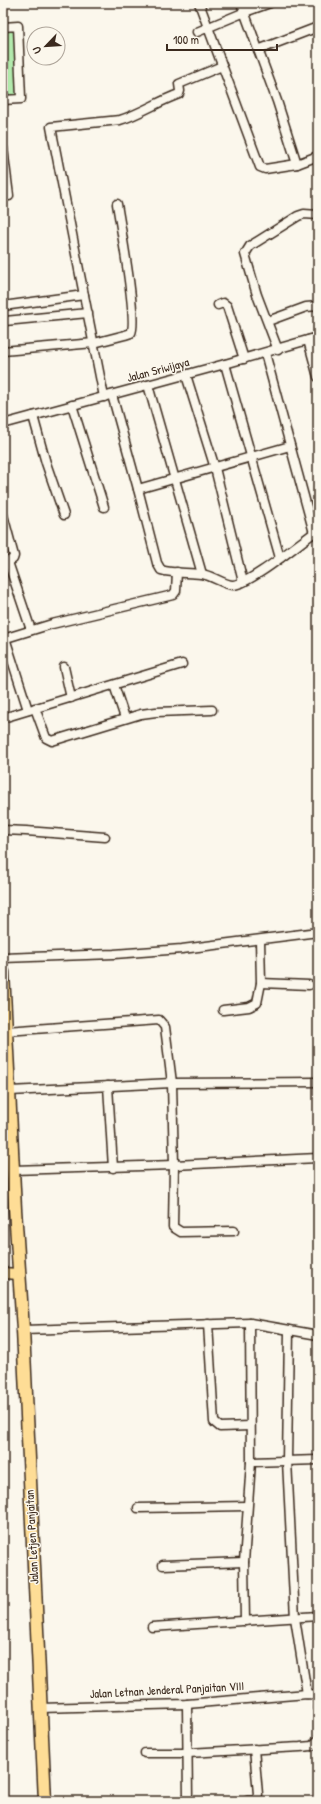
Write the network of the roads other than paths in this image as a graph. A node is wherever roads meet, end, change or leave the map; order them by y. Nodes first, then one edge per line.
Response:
1 (199, 3) edge
2 (241, 3) edge
3 (270, 3) edge
4 (245, 12) junction
5 (3, 27) edge
6 (318, 27) edge
7 (209, 28) junction
8 (197, 32) dead end
9 (258, 50) junction
10 (222, 66) junction
11 (3, 100) edge
12 (3, 148) edge
13 (318, 156) edge
14 (297, 164) junction
15 (9, 196) dead end
16 (117, 204) dead end
17 (318, 215) edge
18 (84, 295) junction
19 (218, 305) dead end
20 (3, 306) edge
21 (318, 306) edge
22 (88, 314) junction
23 (5, 321) dead end
24 (268, 321) junction
25 (318, 337) edge
26 (308, 340) junction
27 (94, 343) junction
28 (278, 350) junction
29 (3, 351) edge
30 (265, 353) junction
31 (244, 359) junction
32 (225, 364) junction
33 (186, 375) junction
34 (318, 377) edge
35 (148, 384) junction
36 (108, 396) junction
37 (72, 406) junction
38 (33, 416) junction
39 (3, 424) edge
40 (290, 446) junction
41 (251, 457) junction
42 (215, 468) junction
43 (175, 478) junction
44 (138, 489) junction
45 (104, 507) dead end
46 (3, 515) edge
47 (64, 515) dead end
48 (316, 532) edge
49 (280, 558) junction
50 (8, 561) edge
51 (176, 572) junction
52 (202, 574) junction
53 (243, 582) junction
54 (31, 630) junction
55 (4, 638) edge
56 (182, 664) dead end
57 (64, 667) dead end
58 (114, 684) junction
59 (71, 698) junction
60 (31, 709) junction
61 (212, 710) dead end
62 (3, 718) edge
63 (125, 718) junction
64 (3, 830) edge
65 (105, 837) dead end
66 (318, 932) edge
67 (260, 940) junction
68 (3, 958) edge
69 (3, 972) edge
70 (261, 983) junction
71 (309, 984) dead end
72 (223, 1010) dead end
73 (6, 1031) junction
74 (318, 1082) edge
75 (172, 1083) junction
76 (108, 1086) junction
77 (10, 1091) junction
78 (318, 1158) edge
79 (174, 1165) junction
80 (113, 1168) junction
81 (13, 1170) junction
82 (234, 1231) dead end
83 (3, 1273) edge
84 (18, 1274) junction
85 (250, 1323) junction
86 (208, 1324) junction
87 (23, 1330) junction
88 (289, 1330) junction
89 (318, 1335) edge
90 (250, 1426) junction
91 (318, 1460) edge
92 (287, 1461) junction
93 (251, 1462) junction
94 (247, 1506) junction
95 (138, 1508) dead end
96 (244, 1562) junction
97 (163, 1565) dead end
98 (318, 1616) edge
99 (295, 1618) junction
100 (245, 1621) junction
101 (152, 1627) dead end
102 (307, 1694) junction
103 (318, 1695) edge
104 (187, 1704) junction
105 (318, 1707) edge
106 (40, 1708) junction
107 (318, 1740) edge
108 (254, 1749) junction
109 (145, 1753) dead end
110 (188, 1753) junction
111 (45, 1801) edge
112 (188, 1801) edge
113 (247, 1801) edge

1 - 7 street
2 - 4 street
3 - 4 street
4 - 7 street
4 - 9 street
5 - 11 street
6 - 9 street
7 - 8 street
7 - 10 street
9 - 14 street
10 - 14 street
10 - 18 street
12 - 15 street
13 - 14 street
16 - 27 street
17 - 24 street
18 - 20 street
18 - 22 street
19 - 31 street
21 - 24 street
22 - 23 street
22 - 27 street
24 - 28 street
25 - 26 street, Jalan Sriwijaya
26 - 28 street, Jalan Sriwijaya
26 - 34 street
27 - 29 street
27 - 36 street
28 - 30 street, Jalan Sriwijaya
30 - 31 street, Jalan Sriwijaya
30 - 40 street
31 - 32 street, Jalan Sriwijaya
32 - 33 street, Jalan Sriwijaya
32 - 41 street
33 - 35 street, Jalan Sriwijaya
33 - 42 street
35 - 36 street, Jalan Sriwijaya
35 - 43 street
36 - 37 street, Jalan Sriwijaya
36 - 44 street
37 - 38 street, Jalan Sriwijaya
37 - 45 street
38 - 39 street, Jalan Sriwijaya
38 - 47 street
40 - 41 street
40 - 48 street
41 - 42 street
41 - 49 street
42 - 43 street
42 - 53 street
43 - 44 street
43 - 52 street
44 - 51 street
46 - 50 street
48 - 49 street
49 - 53 street
50 - 54 street
51 - 52 street
51 - 54 street
52 - 53 street
54 - 55 street
55 - 60 street
56 - 58 street
57 - 59 street
58 - 59 street
58 - 63 street
59 - 60 street
60 - 62 street
60 - 63 street
61 - 63 street
64 - 65 street
66 - 67 street
67 - 68 street
67 - 70 street
69 - 73 highway, Jalan Letjen Panjaitan
70 - 71 street
70 - 72 street
73 - 75 street
73 - 77 highway, Jalan Letjen Panjaitan
74 - 75 street
75 - 76 street
75 - 79 street
76 - 77 street
76 - 80 street
77 - 81 highway, Jalan Letjen Panjaitan
78 - 79 street
79 - 80 street
79 - 82 street
80 - 81 street
81 - 84 highway, Jalan Letjen Panjaitan
83 - 84 main road
84 - 87 highway, Jalan Letjen Panjaitan
85 - 86 street
85 - 88 street
85 - 90 street
86 - 87 street
86 - 90 street
87 - 106 highway, Jalan Letjen Panjaitan
88 - 89 street
88 - 92 street
90 - 93 street
91 - 92 street
92 - 93 street
92 - 99 street
93 - 94 street
94 - 95 street
94 - 96 street
96 - 97 street
96 - 100 street
98 - 99 street
99 - 100 street
99 - 102 street
100 - 101 street
102 - 103 street, Jalan Letnan Jenderal Panjaitan VIII
102 - 104 street, Jalan Letnan Jenderal Panjaitan VIII
103 - 105 street
104 - 106 street, Jalan Letnan Jenderal Panjaitan VIII
104 - 110 street
106 - 111 highway, Jalan Letjen Panjaitan
107 - 108 street
108 - 110 street
108 - 113 street
109 - 110 street
110 - 112 street

